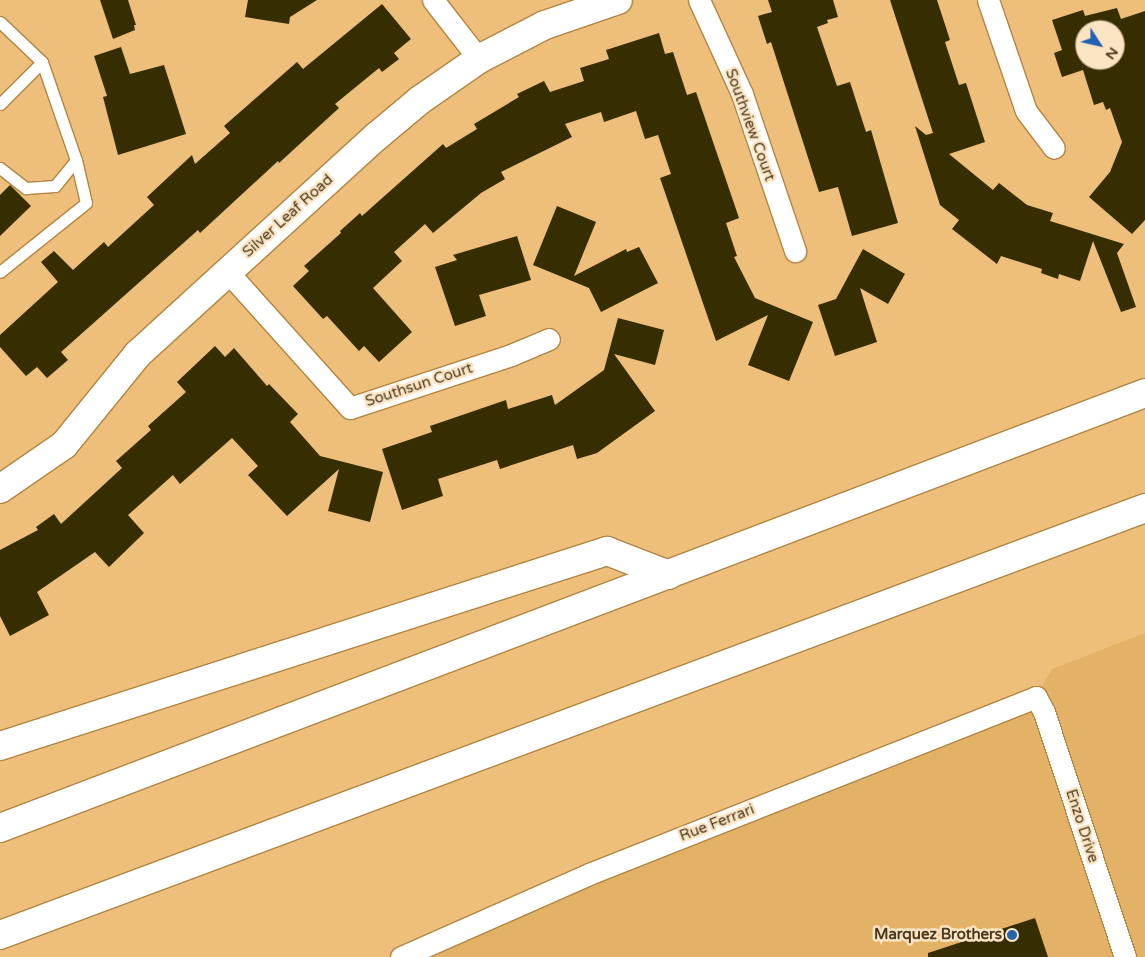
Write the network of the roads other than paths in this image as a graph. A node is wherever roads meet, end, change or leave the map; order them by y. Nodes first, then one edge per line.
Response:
1 (433, 0) edge
2 (618, 0) edge
3 (700, 0) edge
4 (988, 0) edge
5 (0, 22) edge
6 (479, 59) junction
7 (42, 62) junction
8 (0, 104) edge
9 (1054, 148) dead end
10 (76, 160) junction
11 (0, 168) edge
12 (795, 252) dead end
13 (227, 271) junction
14 (0, 272) edge
15 (548, 339) dead end
16 (1145, 393) edge
17 (0, 489) edge
18 (1145, 508) edge
19 (669, 575) junction
20 (1036, 697) joint
21 (0, 746) edge
22 (0, 828) edge
23 (0, 935) edge
24 (401, 957) edge
25 (1125, 957) edge

1 - 6 street
2 - 6 main road, Silver Leaf Road
3 - 12 street, Southview Court
4 - 9 street
5 - 7 lane
6 - 13 main road, Silver Leaf Road
7 - 8 lane
7 - 10 lane
10 - 11 lane
10 - 14 lane
13 - 15 street, Southsun Court
13 - 17 main road, Silver Leaf Road
16 - 19 main road
18 - 23 main road
19 - 21 main road
19 - 22 main road
20 - 24 street, Rue Ferrari
20 - 25 street, Enzo Drive

